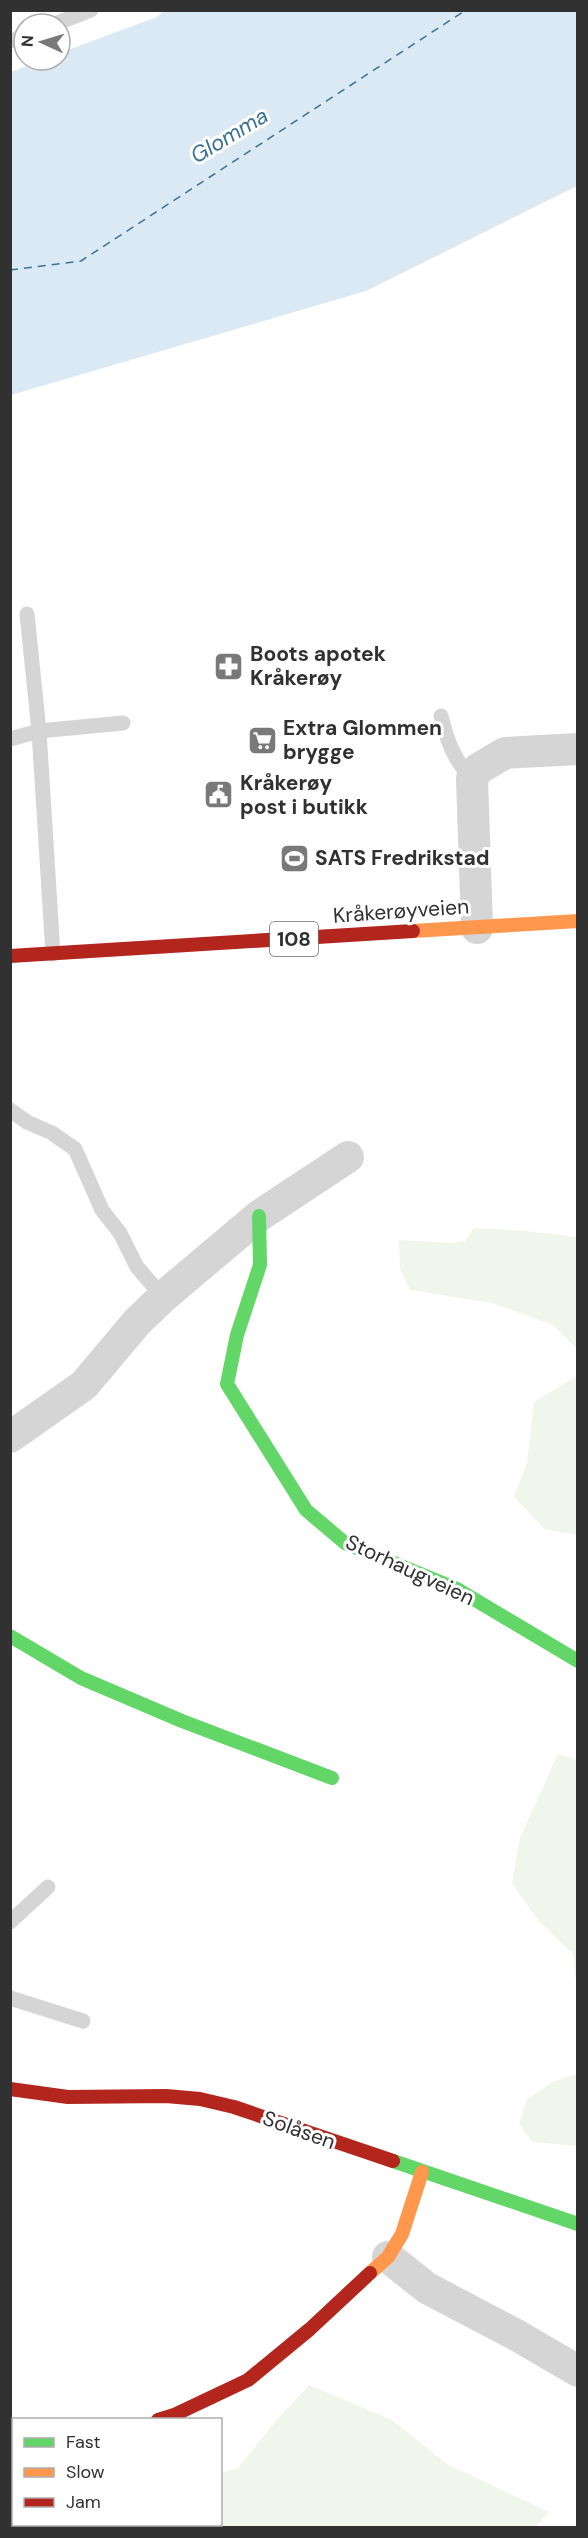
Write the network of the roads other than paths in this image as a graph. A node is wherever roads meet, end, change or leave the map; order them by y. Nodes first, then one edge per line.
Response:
1 (91, 10) edge
2 (72, 17) edge
3 (27, 614) dead end
4 (441, 716) dead end
5 (123, 723) dead end
6 (39, 731) junction
7 (10, 739) edge
8 (578, 749) edge
9 (472, 778) junction
10 (578, 921) edge
11 (477, 928) junction
12 (53, 954) junction
13 (10, 956) edge
14 (10, 1110) edge
15 (348, 1157) dead end
16 (259, 1216) junction
17 (163, 1297) junction
18 (10, 1437) edge
19 (10, 1636) edge
20 (578, 1660) edge
21 (332, 1778) dead end
22 (48, 1887) dead end
23 (10, 1922) edge
24 (10, 1998) edge
25 (83, 2021) dead end
26 (10, 2089) edge
27 (422, 2172) junction
28 (578, 2224) edge
29 (388, 2257) junction
30 (578, 2371) edge
31 (164, 2418) edge

1 - 2 lane
3 - 6 lane
4 - 9 lane
5 - 6 lane
6 - 7 lane
6 - 12 lane
8 - 9 street
9 - 11 street
10 - 11 street, Kråkerøyveien / 108
11 - 12 street, Kråkerøyveien / 108
12 - 13 street, Kråkerøyveien / 108
14 - 17 lane
15 - 16 street
16 - 17 street
16 - 20 street, Storhaugveien
17 - 18 street
19 - 21 street
22 - 23 lane
24 - 25 lane
26 - 27 street, Solåsen
27 - 28 street, Solåsen
27 - 29 street
29 - 30 street
29 - 31 street

